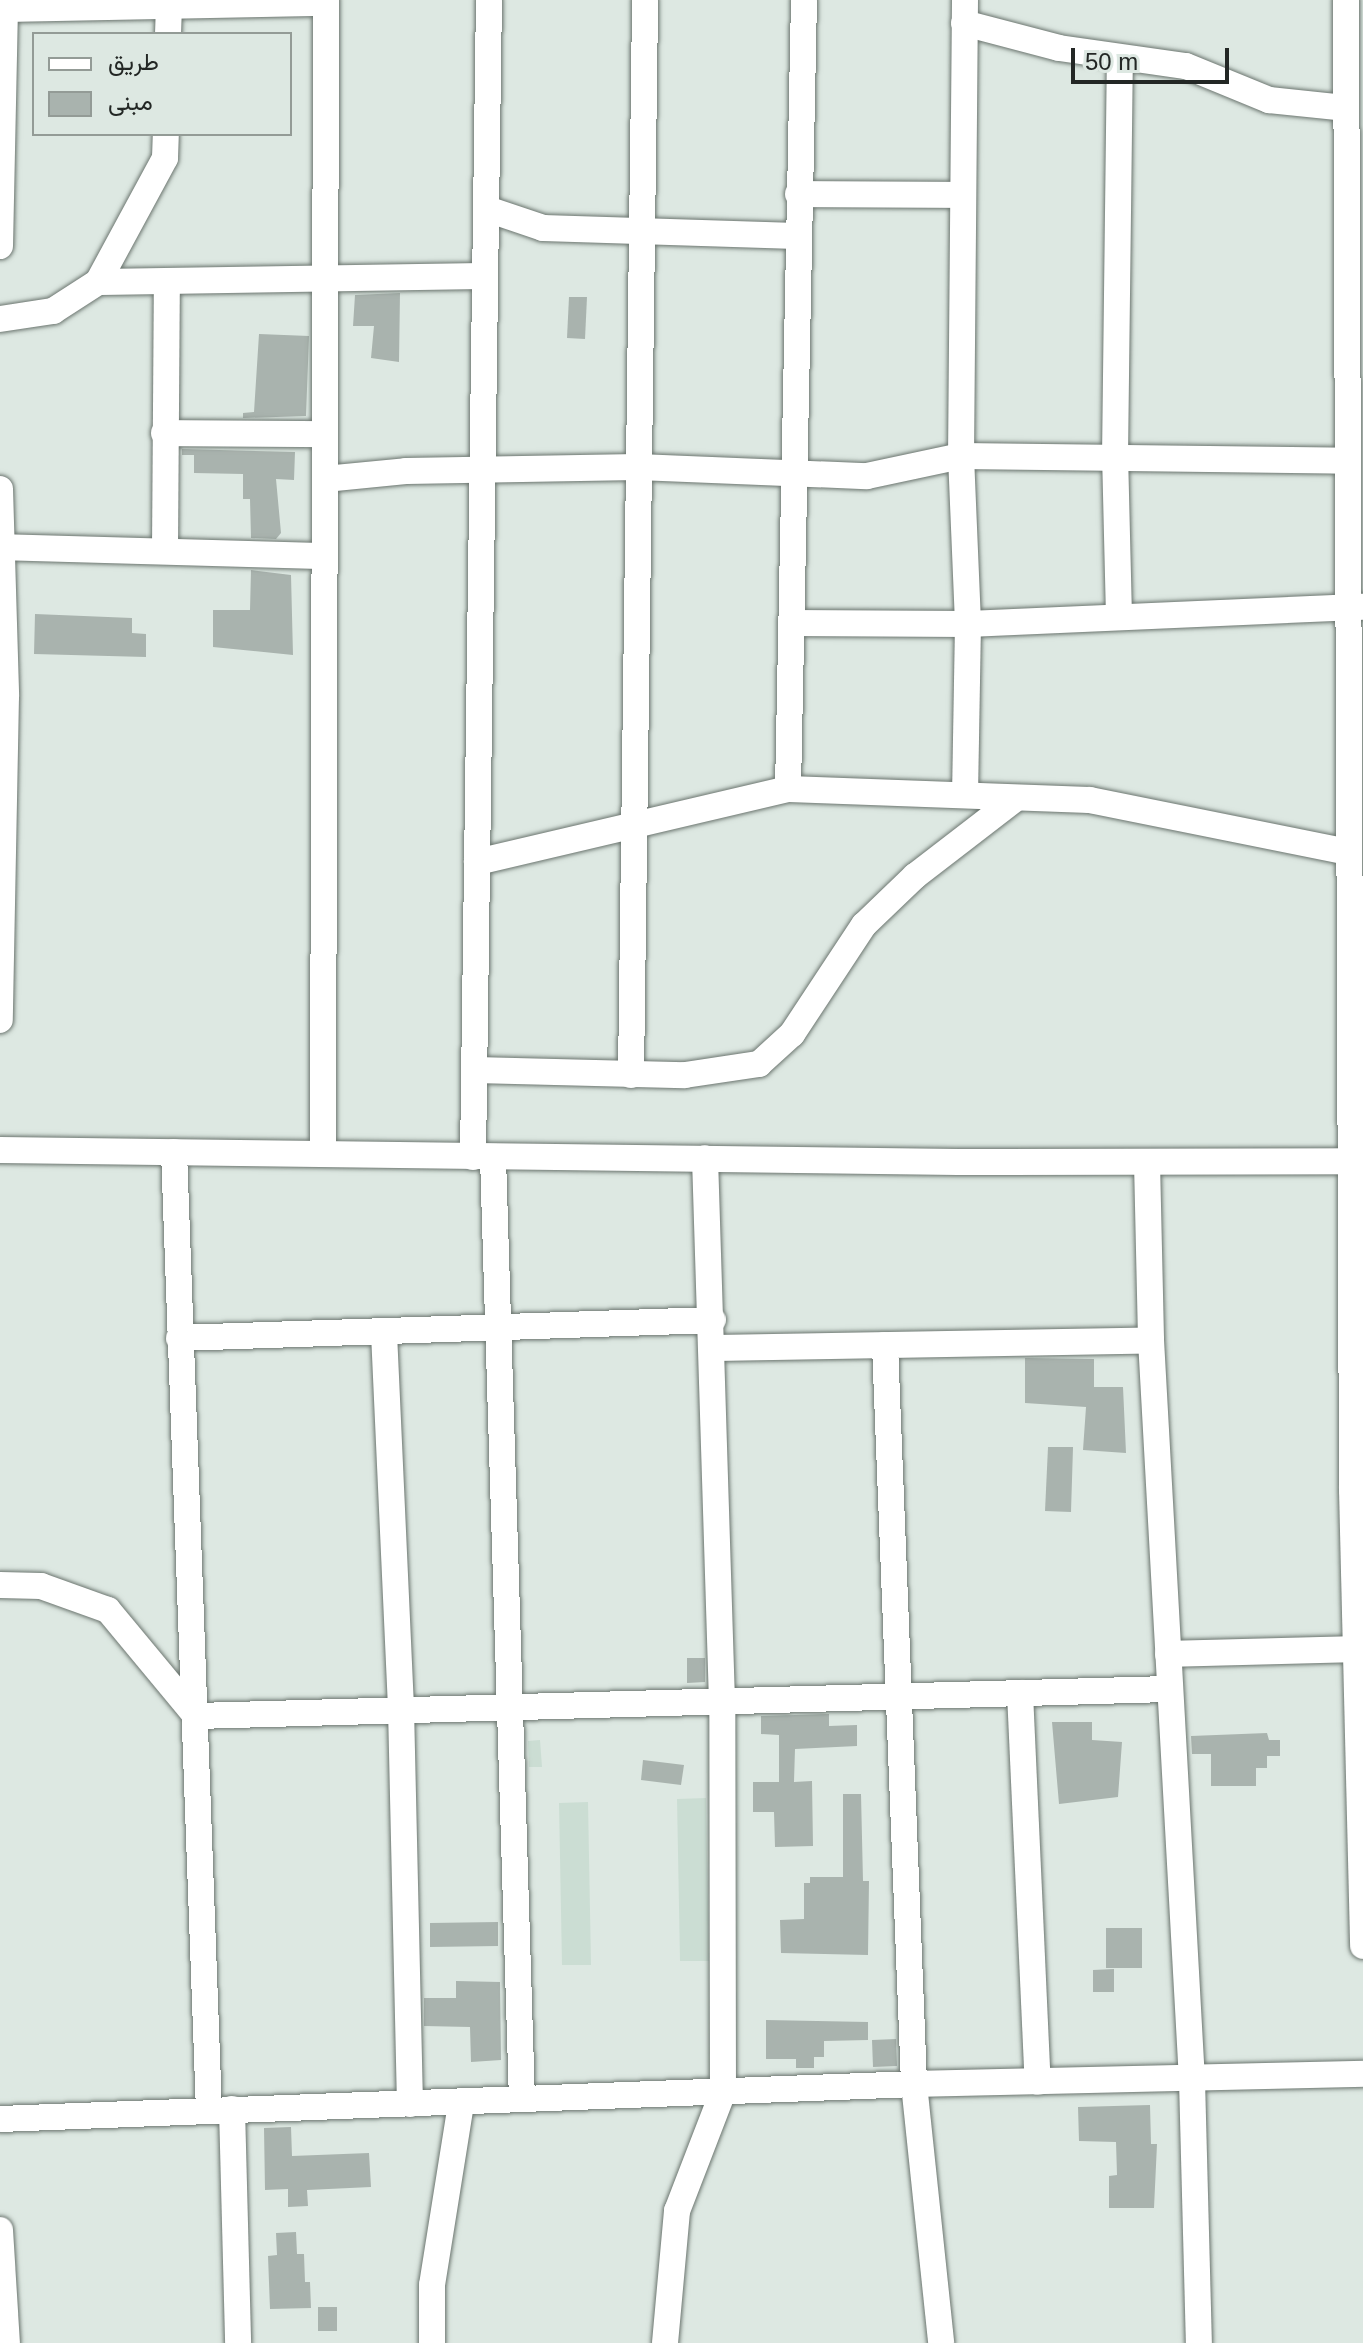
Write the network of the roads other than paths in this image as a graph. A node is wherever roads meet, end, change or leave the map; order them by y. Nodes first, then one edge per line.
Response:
1 (489, 0) edge
2 (645, 0) edge
3 (804, 0) edge
4 (326, 2) edge
5 (168, 3) edge
6 (5, 5) edge
7 (1351, 8) edge
8 (964, 12) edge
9 (168, 32) edge
10 (1120, 58) junction
11 (1345, 108) junction
12 (166, 136) edge
13 (798, 194) junction
14 (963, 195) junction
15 (487, 209) junction
16 (1, 214) edge
17 (641, 235) junction
18 (797, 236) junction
19 (0, 246) edge
20 (324, 276) junction
21 (485, 276) junction
22 (167, 281) junction
23 (98, 282) junction
24 (0, 319) edge
25 (1356, 333) edge
26 (164, 433) junction
27 (324, 434) junction
28 (961, 456) junction
29 (1115, 458) junction
30 (1348, 461) junction
31 (638, 467) junction
32 (483, 468) junction
33 (793, 475) junction
34 (325, 479) junction
35 (0, 489) edge
36 (1, 546) edge
37 (165, 551) junction
38 (325, 556) junction
39 (1355, 608) edge
40 (1119, 617) junction
41 (791, 623) junction
42 (968, 624) junction
43 (788, 789) junction
44 (965, 795) junction
45 (1015, 799) junction
46 (633, 829) junction
47 (1348, 852) junction
48 (477, 862) junction
49 (0, 1020) edge
50 (475, 1070) junction
51 (631, 1075) junction
52 (0, 1150) edge
53 (174, 1152) junction
54 (323, 1154) junction
55 (483, 1157) junction
56 (705, 1158) junction
57 (1356, 1161) edge
58 (1147, 1162) junction
59 (713, 1320) junction
60 (497, 1328) junction
61 (384, 1333) junction
62 (179, 1338) junction
63 (1151, 1340) junction
64 (885, 1345) junction
65 (714, 1348) junction
66 (1358, 1490) edge
67 (0, 1585) edge
68 (1356, 1649) junction
69 (1168, 1654) junction
70 (1169, 1689) junction
71 (1020, 1693) junction
72 (898, 1697) junction
73 (722, 1702) junction
74 (511, 1705) junction
75 (401, 1708) junction
76 (196, 1716) junction
77 (1363, 1931) edge
78 (1363, 1946) edge
79 (1363, 2074) edge
80 (1192, 2080) junction
81 (1038, 2082) junction
82 (914, 2084) junction
83 (723, 2092) junction
84 (522, 2099) junction
85 (410, 2104) junction
86 (461, 2104) junction
87 (220, 2110) junction
88 (0, 2119) edge
89 (0, 2230) edge
90 (7, 2343) edge
91 (238, 2343) edge
92 (432, 2343) edge
93 (665, 2343) edge
94 (941, 2343) edge
95 (1199, 2343) edge

1 - 15 street
2 - 17 street
3 - 13 street
4 - 5 street
4 - 20 street
5 - 6 street
5 - 9 street
6 - 16 street
7 - 11 street
8 - 10 street
8 - 14 street
10 - 11 street
10 - 29 street
11 - 25 street
12 - 23 street
13 - 14 street
13 - 18 street
14 - 28 street
15 - 17 street
15 - 21 street
16 - 19 street
17 - 18 street
17 - 31 street
18 - 33 street
20 - 21 street
20 - 22 street
20 - 27 street
21 - 32 street
22 - 23 street
22 - 26 street
23 - 24 street
25 - 30 street
26 - 27 street
26 - 37 street
27 - 34 street
28 - 29 street
28 - 33 street
28 - 42 street
29 - 30 street
29 - 40 street
30 - 39 street
31 - 32 street
31 - 33 street
31 - 46 street
32 - 34 street
32 - 48 street
33 - 41 street
34 - 38 street
35 - 36 street
36 - 37 street
36 - 49 street
37 - 38 street
38 - 54 street
39 - 40 street
39 - 47 street
40 - 42 street
41 - 42 street
41 - 43 street
42 - 44 street
43 - 44 street
43 - 46 street
44 - 45 street
45 - 47 street
45 - 51 street
46 - 48 street
46 - 51 street
47 - 57 street
48 - 50 street
50 - 51 street
50 - 55 street
52 - 53 street
53 - 54 street
53 - 62 street
54 - 55 street
55 - 56 street
55 - 60 street
56 - 58 street
56 - 59 street
57 - 58 street
57 - 66 street
58 - 63 street
59 - 60 street
59 - 65 street
60 - 61 street
60 - 74 street
61 - 62 street
61 - 75 street
62 - 76 street
63 - 64 street
63 - 69 street
64 - 65 street
64 - 72 street
65 - 73 street
66 - 68 street
67 - 76 street
68 - 69 street
68 - 77 street
69 - 70 street
70 - 71 street
70 - 80 street
71 - 72 street
71 - 81 street
72 - 73 street
72 - 82 street
73 - 74 street
73 - 83 street
74 - 75 street
74 - 84 street
75 - 76 street
75 - 85 street
76 - 87 street
77 - 78 street
79 - 80 street
80 - 81 street
80 - 95 street
81 - 82 street
82 - 83 street
82 - 94 street
83 - 84 street
83 - 93 street
84 - 86 street
85 - 86 street
85 - 87 street
86 - 92 street
87 - 88 street
87 - 91 street
89 - 90 street

